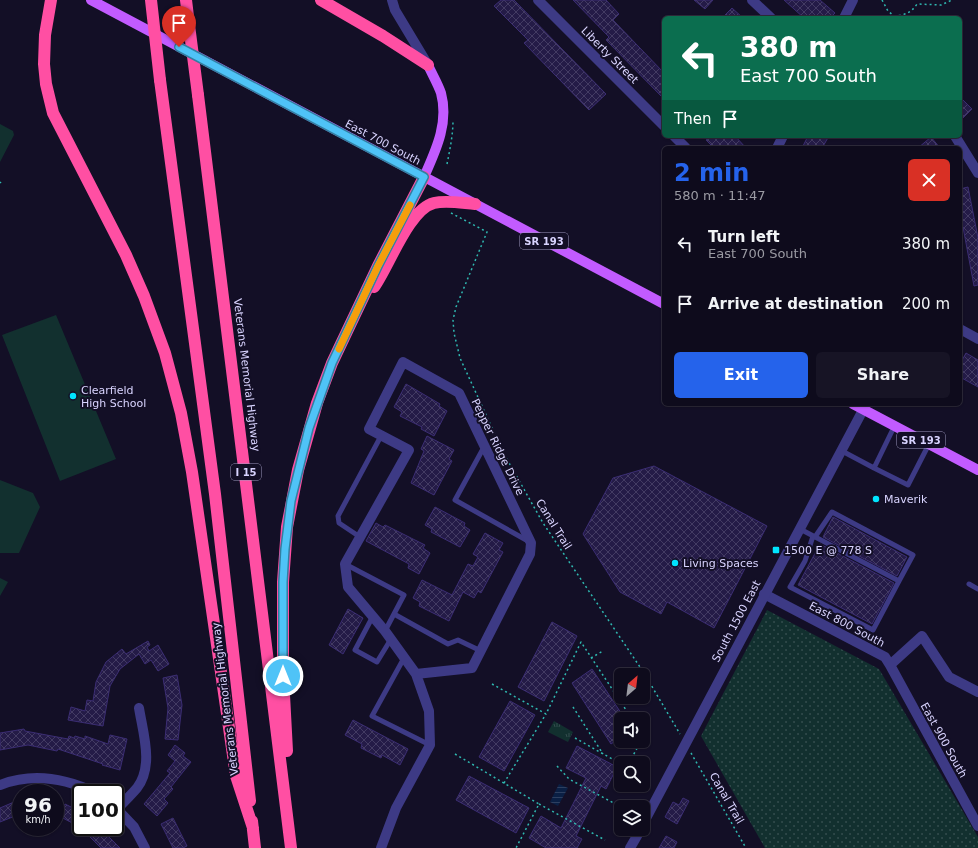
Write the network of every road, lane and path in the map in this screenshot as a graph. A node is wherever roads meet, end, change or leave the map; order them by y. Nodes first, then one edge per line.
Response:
1 (51, 0) edge
2 (91, 0) edge
3 (152, 0) edge
4 (186, 0) edge
5 (321, 0) edge
6 (392, 0) edge
7 (538, 0) edge
8 (752, 0) edge
9 (853, 0) edge
10 (882, 0) edge
11 (952, 0) edge
12 (769, 16) edge
13 (845, 16) edge
14 (428, 65) junction
15 (662, 124) edge
16 (676, 138) edge
17 (684, 146) edge
18 (962, 147) edge
19 (978, 173) edge
20 (424, 177) junction
21 (475, 204) junction
22 (448, 211) dead end
23 (363, 301) junction
24 (662, 303) edge
25 (962, 330) edge
26 (978, 338) edge
27 (856, 406) edge
28 (863, 410) junction
29 (894, 427) junction
30 (381, 436) junction
31 (928, 444) junction
32 (485, 446) junction
33 (842, 451) junction
34 (874, 468) junction
35 (978, 470) edge
36 (800, 529) junction
37 (360, 537) junction
38 (814, 537) junction
39 (531, 543) junction
40 (345, 564) junction
41 (899, 581) junction
42 (969, 584) dead end
43 (978, 589) edge
44 (764, 594) junction
45 (394, 614) junction
46 (373, 616) junction
47 (388, 635) junction
48 (481, 651) junction
49 (604, 651) dead end
50 (404, 658) junction
51 (591, 658) junction
52 (890, 665) junction
53 (416, 674) junction
54 (492, 684) dead end
55 (978, 692) edge
56 (573, 706) dead end
57 (139, 708) dead end
58 (627, 712) edge
59 (546, 714) junction
60 (575, 738) dead end
61 (686, 743) junction
62 (430, 745) junction
63 (455, 754) dead end
64 (603, 754) junction
65 (614, 760) edge
66 (557, 766) dead end
67 (504, 783) junction
68 (75, 784) edge
69 (0, 785) edge
70 (124, 800) edge
71 (614, 803) edge
72 (539, 804) junction
73 (650, 811) edge
74 (124, 816) edge
75 (978, 826) edge
76 (253, 828) junction
77 (637, 836) edge
78 (605, 840) dead end
79 (145, 848) edge
80 (255, 848) edge
81 (292, 848) edge
82 (381, 848) edge
83 (516, 848) edge
84 (630, 848) edge
85 (746, 848) edge

1 - 76 highway
2 - 20 main road, East 700 South / SR 193
3 - 76 highway, Veterans Memorial Highway, bridge
4 - 81 highway, Veterans Memorial Highway / I 15, bridge
5 - 14 highway
6 - 14 street
7 - 15 street, Liberty Street
8 - 12 street
9 - 13 street
10 - 11 path
14 - 20 main road
16 - 17 street
18 - 19 street
20 - 21 main road, East 700 South / SR 193
20 - 23 highway
21 - 23 highway
21 - 24 main road, East 700 South / SR 193
22 - 61 path, Canal Trail
23 - 81 highway
25 - 26 street
27 - 28 main road, SR 193
28 - 29 main road, SR 193
28 - 33 street, South 1500 East
29 - 31 main road, SR 193
29 - 34 lane
30 - 32 street, Pepper Ridge Drive
30 - 37 lane
30 - 37 street, Pepper Ridge Drive
31 - 34 lane
31 - 35 main road, SR 193
32 - 39 street, Pepper Ridge Drive
32 - 39 lane
33 - 34 lane
33 - 36 street, South 1500 East
36 - 38 lane
36 - 44 street, South 1500 East
37 - 40 street, Pepper Ridge Drive
38 - 41 lane
38 - 41 lane
38 - 41 lane
39 - 48 street
40 - 45 lane
40 - 46 street
42 - 43 lane
44 - 52 street, East 800 South
44 - 61 street, South 1500 East
45 - 47 lane
45 - 48 lane
46 - 47 street
46 - 47 lane
47 - 50 street
48 - 53 street
49 - 51 path
50 - 53 street
50 - 62 lane
51 - 58 path
51 - 59 path
52 - 55 street
52 - 75 street, East 900 South
53 - 62 street
54 - 59 path
56 - 64 path
57 - 70 street
59 - 67 path
60 - 64 path
61 - 73 street, South 1500 East
61 - 85 path, Canal Trail
62 - 82 street
63 - 67 path
64 - 65 path
66 - 71 path
67 - 72 path
68 - 69 street
72 - 78 path
72 - 83 path
74 - 79 street
76 - 80 highway, Veterans Memorial Highway
77 - 84 street

